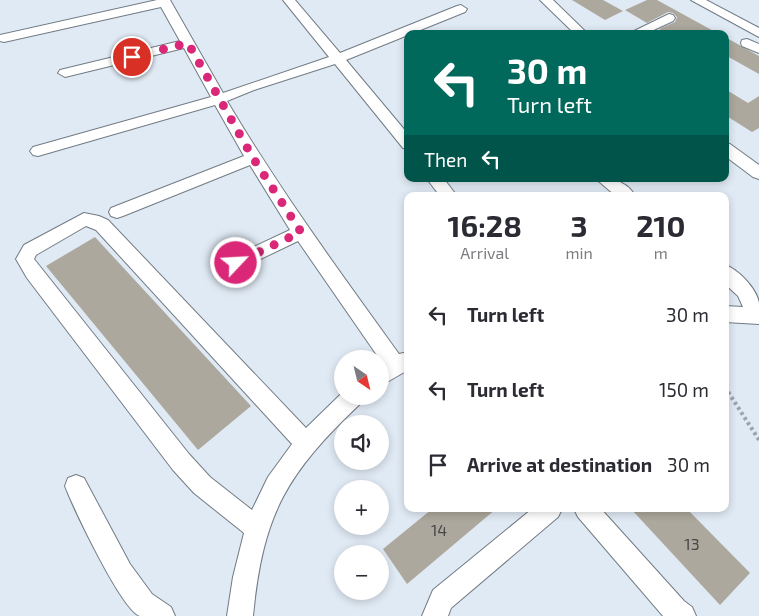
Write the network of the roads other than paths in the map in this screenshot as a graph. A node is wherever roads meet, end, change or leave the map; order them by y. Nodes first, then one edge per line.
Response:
1 (289, 0) edge
2 (546, 0) edge
3 (697, 0) edge
4 (164, 1) edge
5 (461, 9) dead end
6 (669, 18) dead end
7 (408, 30) edge
8 (578, 30) edge
9 (643, 30) edge
10 (404, 32) edge
11 (759, 33) edge
12 (4, 38) dead end
13 (188, 43) junction
14 (337, 58) junction
15 (65, 73) dead end
16 (219, 99) junction
17 (403, 130) edge
18 (38, 151) dead end
19 (729, 151) edge
20 (253, 158) junction
21 (759, 173) edge
22 (437, 182) edge
23 (608, 182) edge
24 (446, 192) edge
25 (622, 192) edge
26 (117, 212) dead end
27 (301, 232) junction
28 (236, 263) dead end
29 (729, 276) edge
30 (729, 314) edge
31 (758, 316) edge
32 (395, 368) edge
33 (344, 405) edge
34 (307, 444) junction
35 (76, 486) dead end
36 (546, 512) edge
37 (589, 512) edge
38 (256, 528) junction
39 (162, 616) edge
40 (240, 616) edge
41 (435, 616) edge
42 (683, 616) edge

1 - 14 street
2 - 8 street
3 - 11 street
4 - 12 street
4 - 13 street
5 - 7 street
6 - 9 street
10 - 14 street
13 - 15 street
13 - 16 street
14 - 16 street
14 - 17 street
16 - 18 street
16 - 20 street
19 - 21 street
20 - 26 street
20 - 27 street
22 - 24 street
23 - 25 street
27 - 28 street
27 - 32 street
29 - 31 street
30 - 31 street
33 - 34 street
34 - 38 street
34 - 38 street
35 - 39 lane
36 - 41 street
37 - 42 street
38 - 40 street

